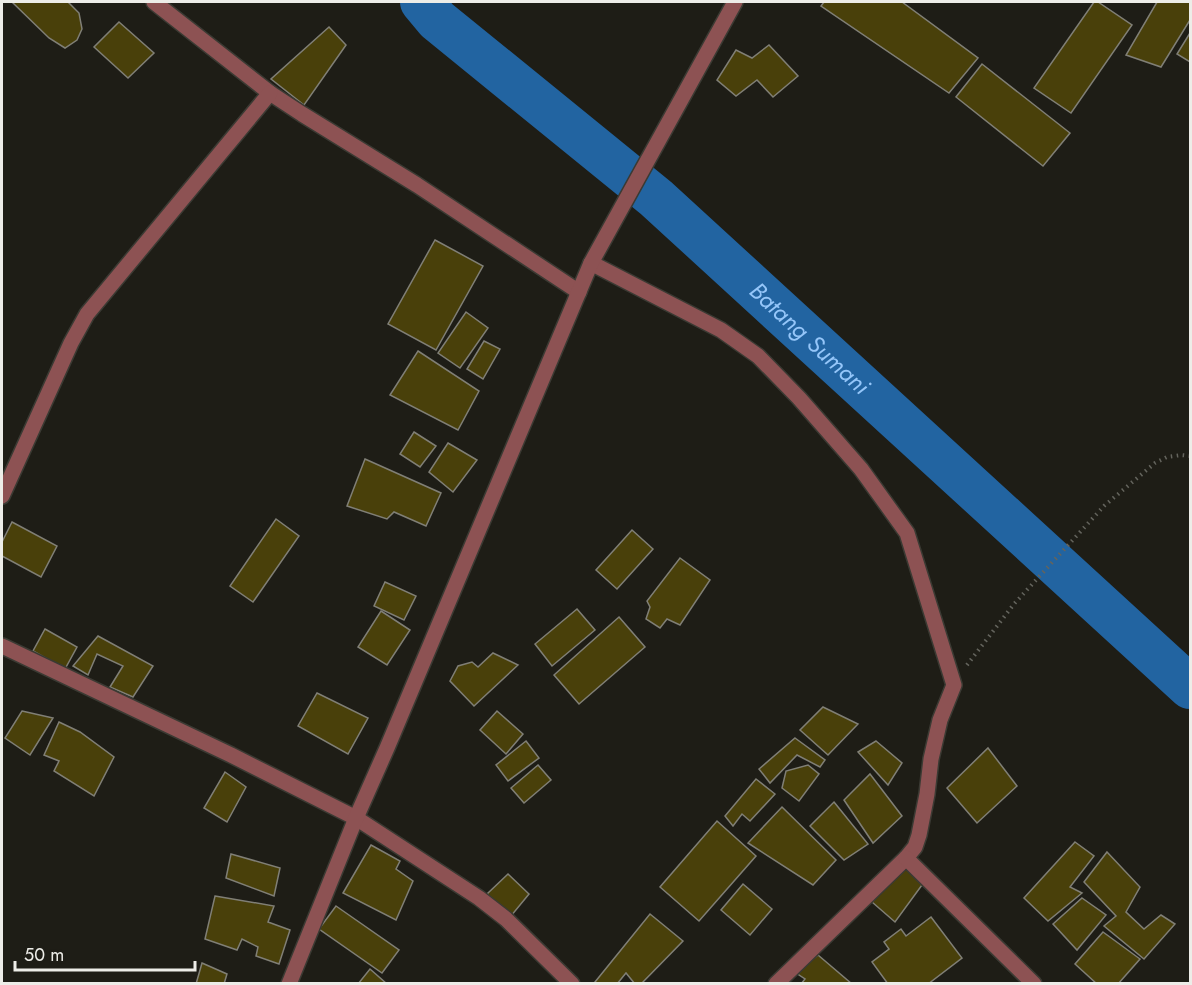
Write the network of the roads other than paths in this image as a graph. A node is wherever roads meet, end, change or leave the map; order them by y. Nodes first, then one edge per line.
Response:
1 (154, 2) edge
2 (735, 2) edge
3 (270, 93) junction
4 (591, 263) junction
5 (579, 292) junction
6 (2, 496) edge
7 (2, 646) edge
8 (356, 818) junction
9 (906, 858) junction
10 (289, 984) edge
11 (572, 984) edge
12 (776, 984) edge
13 (1034, 984) edge

1 - 3 street
2 - 4 street
3 - 5 street
3 - 6 street
4 - 5 street
4 - 9 street
5 - 8 street
7 - 8 street
8 - 10 street
8 - 11 street
9 - 12 street
9 - 13 street

